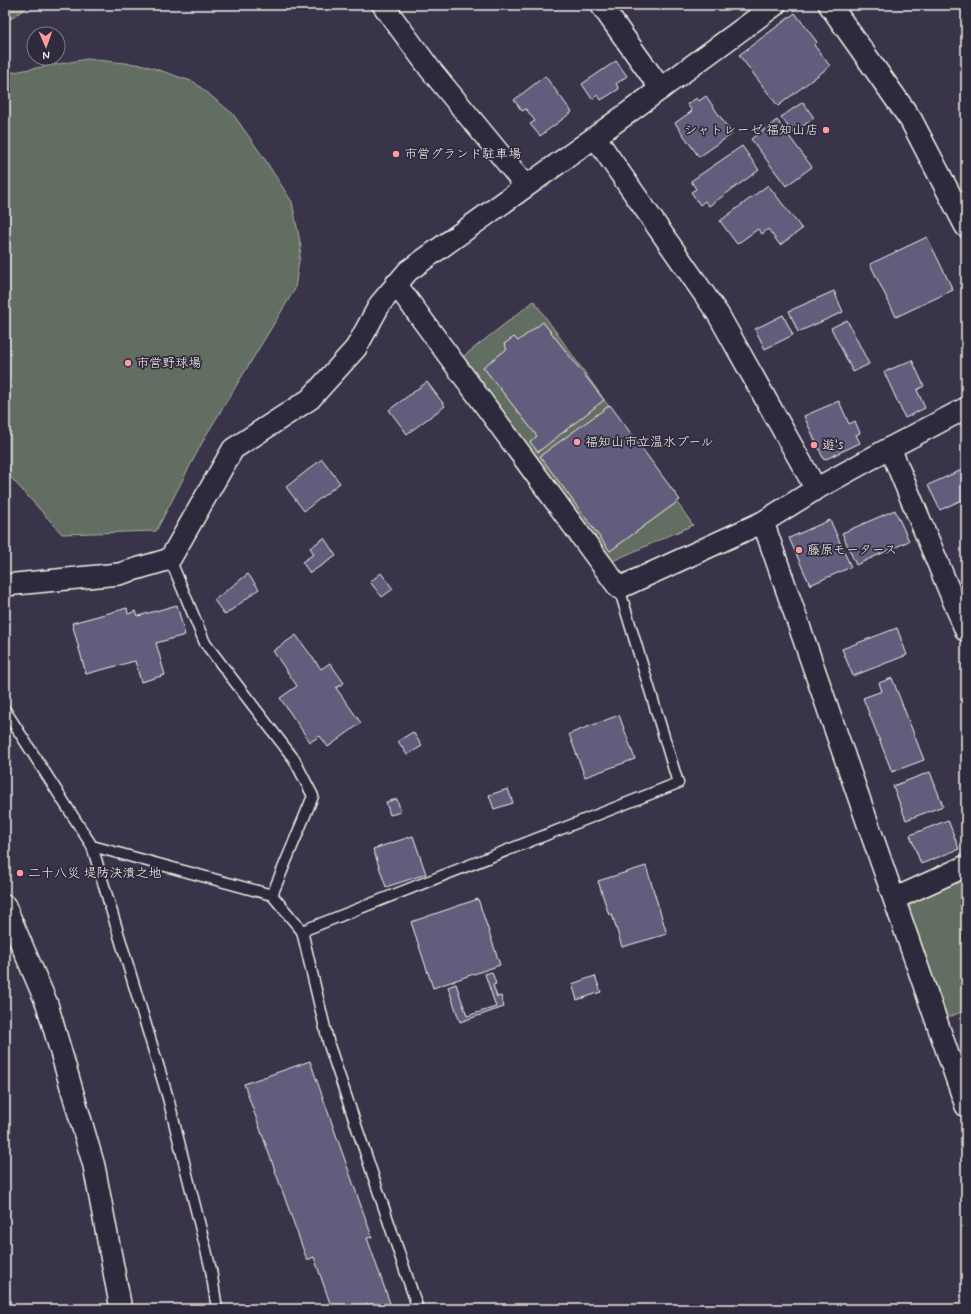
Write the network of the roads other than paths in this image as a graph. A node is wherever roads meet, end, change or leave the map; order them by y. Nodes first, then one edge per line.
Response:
1 (383, 5) edge
2 (601, 5) edge
3 (775, 5) edge
4 (830, 5) edge
5 (661, 89) junction
6 (595, 137) junction
7 (526, 186) junction
8 (966, 226) edge
9 (396, 284) junction
10 (966, 408) edge
11 (890, 448) junction
12 (816, 489) junction
13 (763, 522) junction
14 (170, 559) junction
15 (5, 586) edge
16 (618, 588) junction
17 (966, 631) edge
18 (5, 710) edge
19 (92, 846) junction
20 (966, 866) edge
21 (272, 895) junction
22 (894, 899) junction
23 (5, 906) edge
24 (302, 931) junction
25 (966, 1106) edge
26 (121, 1309) edge
27 (217, 1309) edge
28 (418, 1309) edge

1 - 7 street
2 - 5 street
3 - 5 street
4 - 8 street
5 - 6 street
6 - 7 street
6 - 12 street
7 - 9 street
9 - 14 street
9 - 16 street
10 - 11 street
11 - 12 street
11 - 17 street
12 - 13 street
13 - 16 street
13 - 22 street
14 - 15 street
14 - 21 lane
16 - 24 lane
18 - 19 lane
19 - 21 lane
19 - 27 lane
20 - 22 street
21 - 24 lane
22 - 25 street
23 - 26 street
24 - 28 lane

